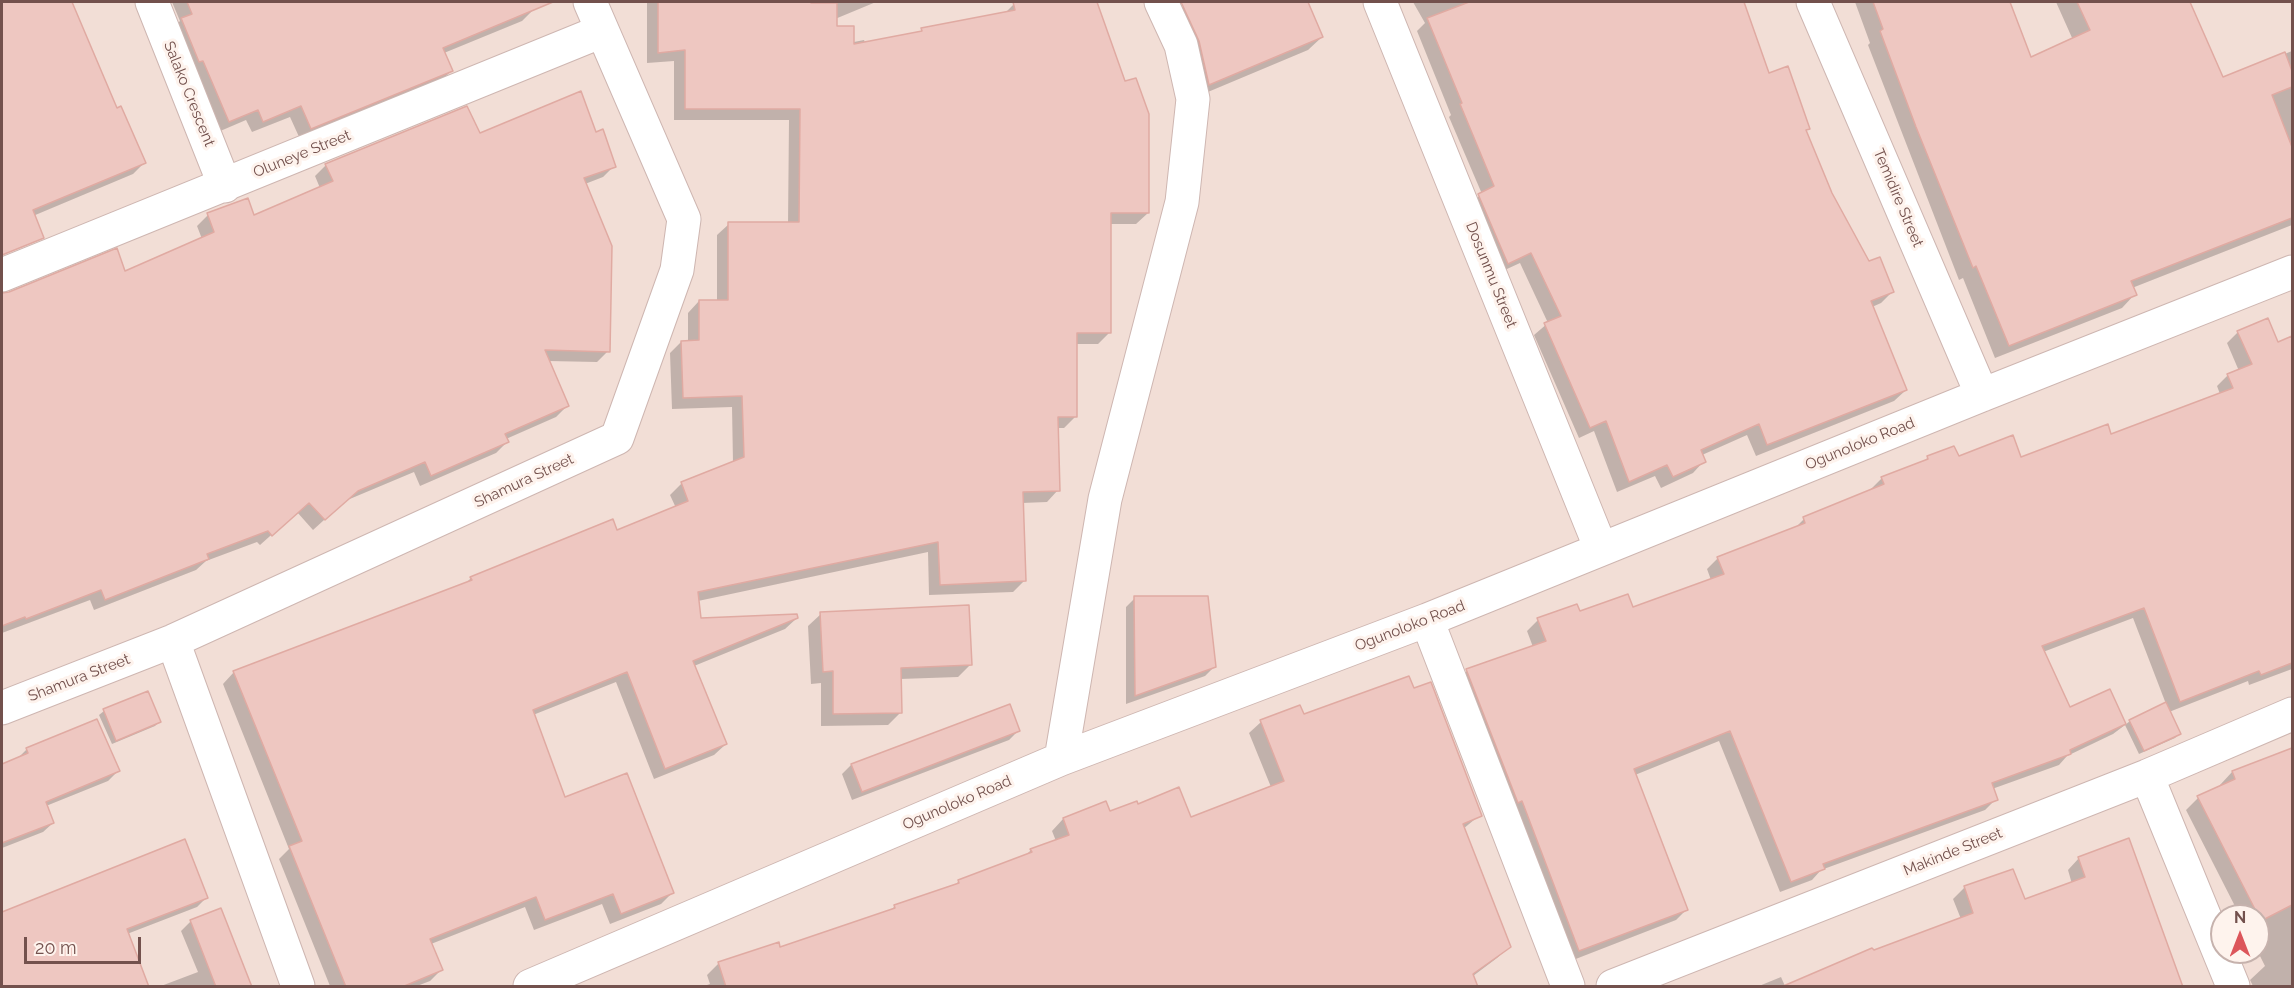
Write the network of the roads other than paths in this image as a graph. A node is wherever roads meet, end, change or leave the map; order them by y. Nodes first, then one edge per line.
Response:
1 (152, 2) edge
2 (590, 2) edge
3 (1161, 2) edge
4 (1380, 2) edge
5 (1813, 2) edge
6 (602, 31) junction
7 (225, 186) junction
8 (2292, 272) edge
9 (2, 275) edge
10 (1982, 395) junction
11 (1601, 549) junction
12 (1427, 620) junction
13 (173, 641) junction
14 (2, 708) edge
15 (2292, 714) edge
16 (1060, 759) junction
17 (2147, 776) junction
18 (298, 987) edge
19 (530, 987) edge
20 (1568, 987) edge
21 (1613, 987) edge
22 (2233, 987) edge

1 - 7 street, Salako Crescent
2 - 6 street, Shamura Street
3 - 16 street
4 - 11 street, Dosunmu Street
5 - 10 street, Temidire Street
6 - 7 street, Oluneye Street
6 - 13 street, Shamura Street
7 - 9 street, Oluneye Street
8 - 10 street, Ogunoloko Road
10 - 11 street, Ogunoloko Road
11 - 12 street, Ogunoloko Road
12 - 16 street, Ogunoloko Road
12 - 20 street
13 - 14 street, Shamura Street
13 - 18 street
15 - 17 street, Makinde Street
16 - 19 street, Ogunoloko Road
17 - 21 street, Makinde Street
17 - 22 street

